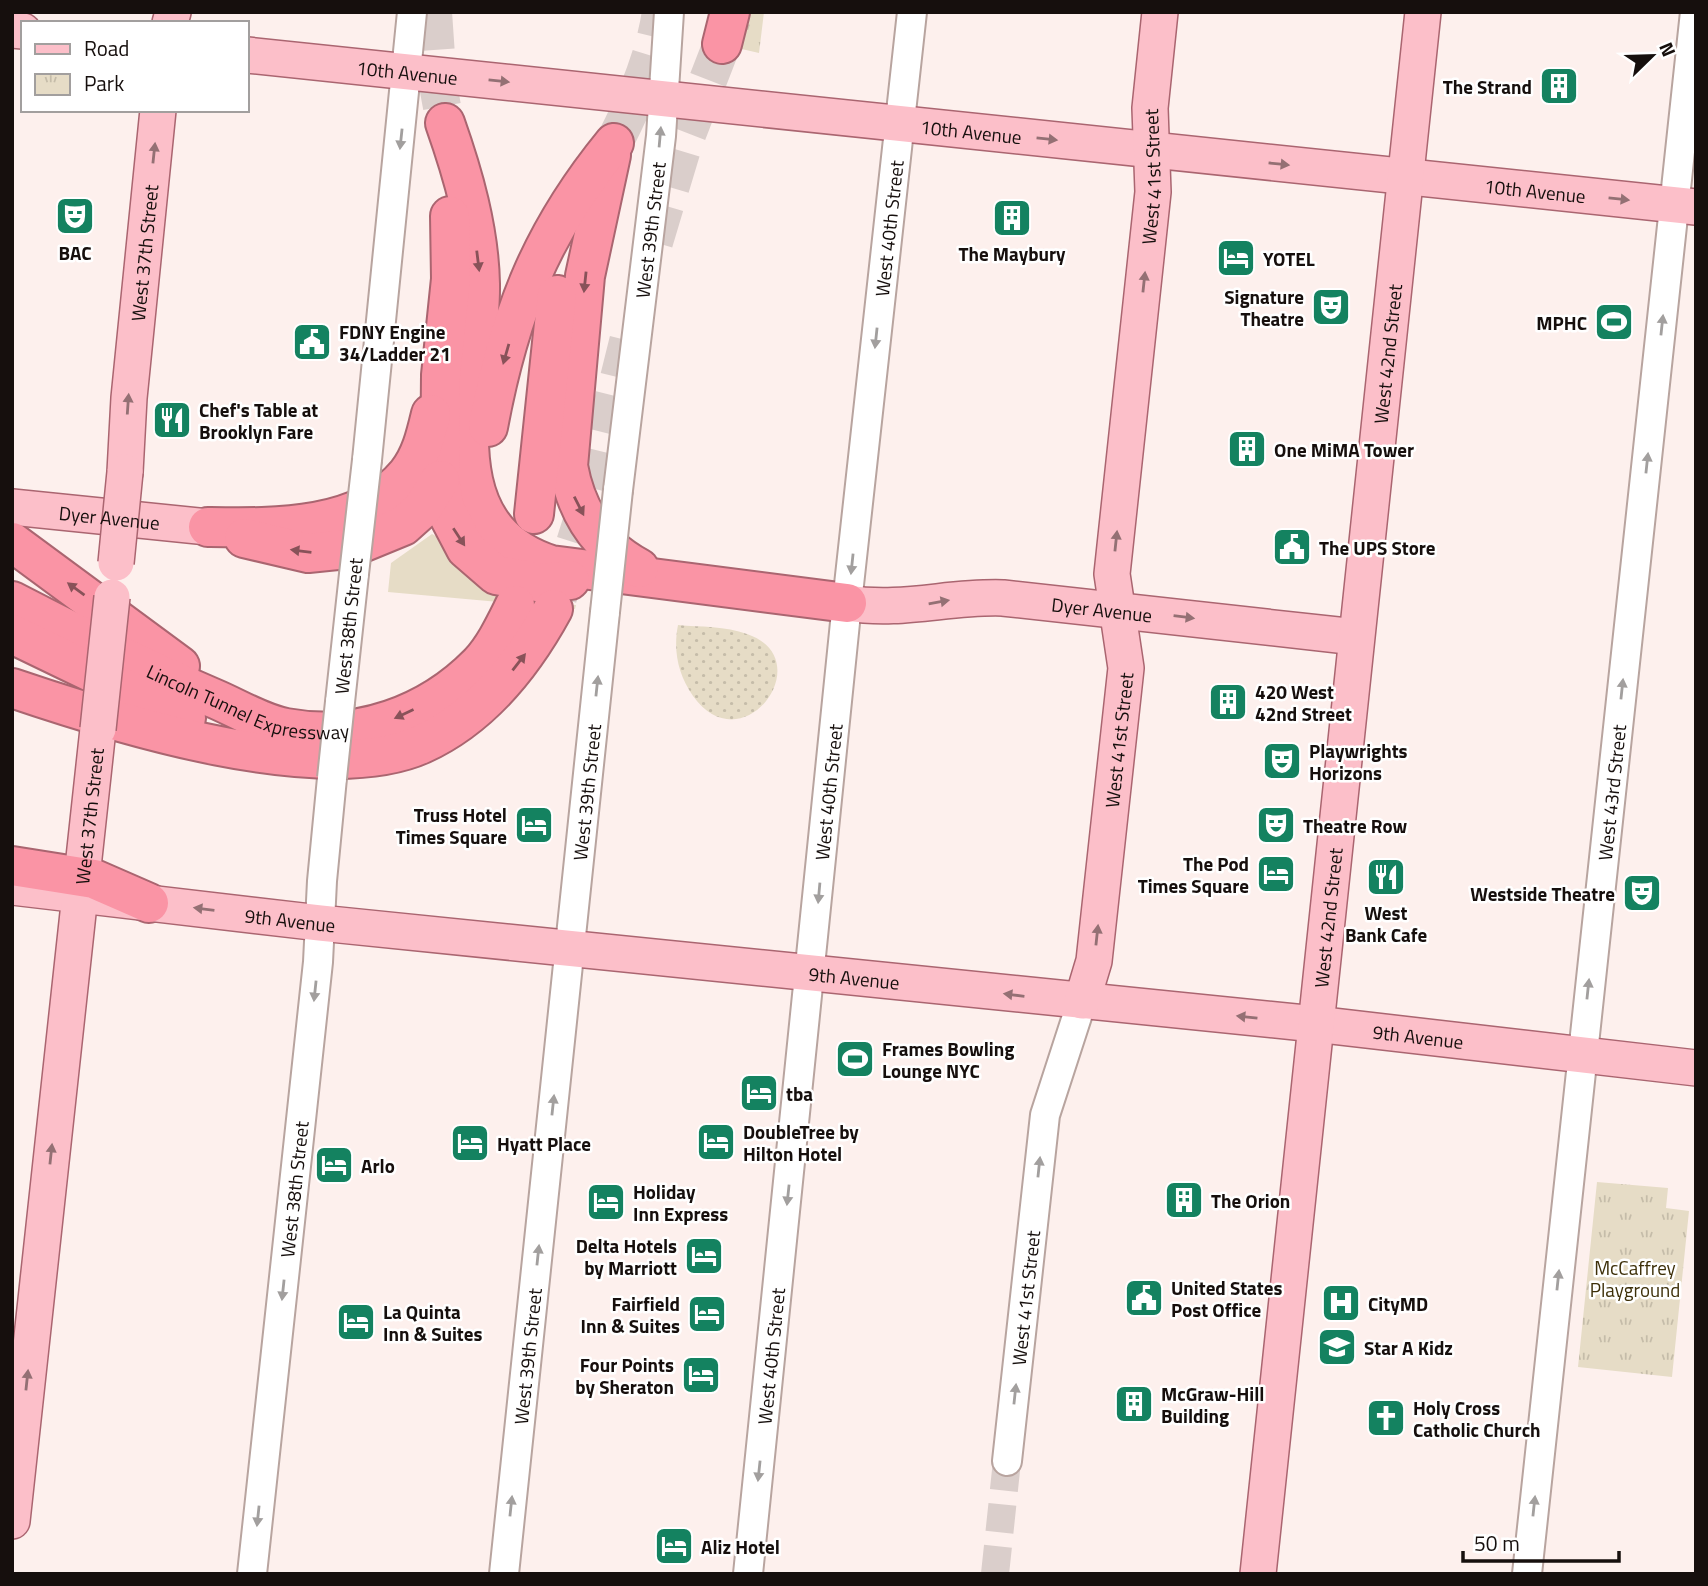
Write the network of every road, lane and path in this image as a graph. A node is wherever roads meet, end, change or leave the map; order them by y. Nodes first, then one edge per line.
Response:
1 (412, 12) edge
2 (668, 12) edge
3 (912, 12) edge
4 (1160, 12) edge
5 (1423, 12) edge
6 (1695, 12) edge
7 (248, 55) edge
8 (406, 71) junction
9 (663, 99) junction
10 (158, 112) edge
11 (900, 124) junction
12 (614, 143) junction
13 (1152, 150) junction
14 (1405, 177) junction
15 (1685, 206) edge
16 (441, 375) junction
17 (440, 480) junction
18 (12, 507) edge
19 (534, 514) dead end
20 (208, 527) junction
21 (12, 542) edge
22 (620, 575) junction
23 (664, 581) junction
24 (12, 601) edge
25 (847, 603) junction
26 (515, 605) tunnel mouth
27 (553, 609) tunnel mouth
28 (1116, 609) junction
29 (12, 634) edge
30 (1356, 637) junction
31 (481, 663) junction
32 (12, 688) edge
33 (228, 705) junction
34 (386, 753) junction
35 (286, 754) junction
36 (12, 866) edge
37 (80, 885) junction
38 (12, 887) edge
39 (149, 902) joint
40 (320, 923) junction
41 (567, 949) junction
42 (811, 971) junction
43 (1082, 1001) junction
44 (1315, 1024) junction
45 (1582, 1056) junction
46 (1696, 1068) edge
47 (1007, 1461) tunnel mouth
48 (12, 1521) edge
49 (252, 1574) edge
50 (504, 1574) edge
51 (748, 1574) edge
52 (1258, 1574) edge
53 (1527, 1574) edge

1 - 8 street, West 38th Street
2 - 9 street, West 39th Street
3 - 11 street, West 40th Street
4 - 13 main road, West 41st Street
5 - 14 main road, West 42nd Street
6 - 15 street, West 43rd Street
7 - 8 main road, 10th Avenue
8 -> 9 main road, 10th Avenue
8 -> 40 street, West 38th Street, bridge
9 - 11 main road, 10th Avenue
41 -> 9 street, West 39th Street, bridge
37 -> 10 main road, West 37th Street, bridge
11 -> 13 main road, 10th Avenue
11 -> 25 street, West 40th Street
12 - 19 highway
12 -> 22 highway
12 -> 23 highway
13 -> 14 main road, 10th Avenue
28 -> 13 main road, West 41st Street
14 -> 15 main road, 10th Avenue
14 - 30 main road, West 42nd Street
45 -> 15 street, West 43rd Street
16 - 17 highway
16 - 20 highway
16 -> 22 highway
17 -> 20 highway
17 -> 22 highway
18 - 20 main road, Dyer Avenue
33 -> 21 highway
22 - 23 highway
23 - 25 highway
24 - 33 highway, Lincoln Tunnel Expressway
25 -> 28 main road, Dyer Avenue
25 -> 42 street, West 40th Street
26 - 31 highway, Lincoln Tunnel Expressway
34 -> 27 highway, Lincoln Tunnel Expressway
28 -> 30 main road, Dyer Avenue
43 -> 28 main road, West 41st Street
29 - 35 highway
30 - 44 main road, West 42nd Street
31 -> 33 highway, Lincoln Tunnel Expressway
31 - 34 highway, Lincoln Tunnel Expressway
32 - 35 highway, Lincoln Tunnel Expressway
34 - 35 highway, Lincoln Tunnel Expressway
36 - 37 highway
37 - 38 main road
37 - 39 highway
48 -> 37 main road, West 37th Street
40 -> 39 main road, 9th Avenue
40 - 41 main road, 9th Avenue
40 -> 49 street, West 38th Street
41 - 42 main road, 9th Avenue
50 -> 41 street, West 39th Street
43 -> 42 main road, 9th Avenue
42 -> 51 street, West 40th Street
44 -> 43 main road, 9th Avenue
47 -> 43 street, West 41st Street
44 - 45 main road, 9th Avenue
44 - 52 main road, West 42nd Street
45 - 46 main road, 9th Avenue
53 -> 45 street, West 43rd Street

